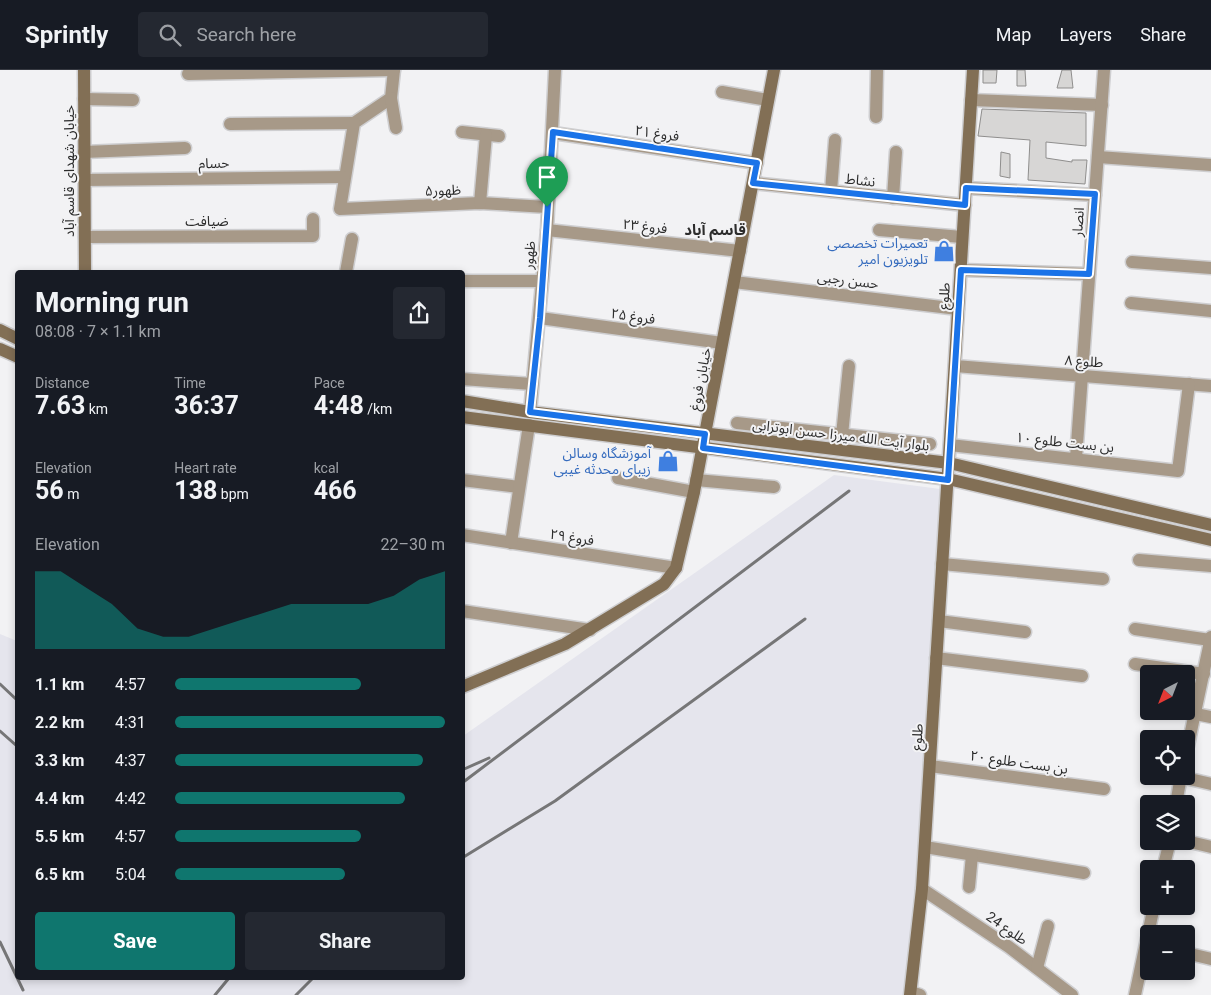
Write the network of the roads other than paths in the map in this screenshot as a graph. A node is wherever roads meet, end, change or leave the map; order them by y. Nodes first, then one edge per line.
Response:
1 (84, 70) edge
2 (394, 70) edge
3 (555, 70) edge
4 (774, 70) edge
5 (877, 70) edge
6 (973, 70) edge
7 (1104, 70) edge
8 (188, 74) dead end
9 (722, 92) dead end
10 (392, 98) junction
11 (84, 99) junction
12 (133, 100) dead end
13 (768, 100) junction
14 (971, 100) junction
15 (1102, 105) junction
16 (876, 117) dead end
17 (354, 123) junction
18 (230, 124) dead end
19 (396, 128) dead end
20 (462, 132) dead end
21 (553, 132) junction
22 (835, 140) dead end
23 (185, 148) dead end
24 (84, 152) junction
25 (896, 152) dead end
26 (1098, 157) junction
27 (757, 163) junction
28 (1211, 166) edge
29 (344, 177) junction
30 (84, 180) junction
31 (753, 183) junction
32 (966, 188) junction
33 (831, 192) junction
34 (1095, 194) junction
35 (893, 198) junction
36 (480, 203) junction
37 (965, 205) junction
38 (547, 207) junction
39 (313, 219) dead end
40 (546, 230) junction
41 (879, 230) dead end
42 (85, 237) junction
43 (962, 237) junction
44 (352, 239) dead end
45 (740, 251) junction
46 (1132, 262) dead end
47 (1211, 268) edge
48 (85, 270) edge
49 (346, 270) edge
50 (961, 270) junction
51 (1089, 274) junction
52 (465, 281) edge
53 (542, 281) junction
54 (734, 282) junction
55 (1131, 303) dead end
56 (958, 308) junction
57 (1211, 311) edge
58 (540, 318) junction
59 (0, 330) edge
60 (15, 338) edge
61 (722, 343) junction
62 (0, 349) edge
63 (15, 356) edge
64 (849, 366) dead end
65 (955, 366) junction
66 (1081, 376) junction
67 (465, 379) edge
68 (532, 384) junction
69 (1189, 384) junction
70 (1211, 386) edge
71 (465, 402) edge
72 (465, 417) edge
73 (529, 418) junction
74 (736, 423) dead end
75 (770, 427) junction
76 (705, 434) junction
77 (842, 435) junction
78 (898, 441) junction
79 (768, 442) junction
80 (930, 444) dead end
81 (950, 445) junction
82 (703, 448) junction
83 (896, 457) junction
84 (1076, 458) junction
85 (948, 463) junction
86 (618, 478) dead end
87 (465, 480) edge
88 (948, 480) junction
89 (695, 486) junction
90 (519, 487) junction
91 (774, 487) dead end
92 (1211, 525) edge
93 (465, 535) edge
94 (1211, 540) edge
95 (511, 542) junction
96 (1140, 560) dead end
97 (942, 564) junction
98 (1211, 566) edge
99 (676, 568) junction
100 (1104, 579) dead end
101 (465, 611) edge
102 (939, 621) junction
103 (1135, 629) dead end
104 (590, 630) junction
105 (1025, 632) dead end
106 (1211, 638) edge
107 (936, 658) junction
108 (1135, 664) dead end
109 (1204, 674) junction
110 (1082, 676) dead end
111 (465, 686) edge
112 (1196, 714) junction
113 (1211, 717) edge
114 (1192, 730) edge
115 (930, 766) junction
116 (1195, 780) edge
117 (1211, 784) edge
118 (1104, 789) dead end
119 (1195, 843) edge
120 (925, 846) junction
121 (1211, 847) edge
122 (972, 855) junction
123 (1084, 873) dead end
124 (969, 888) dead end
125 (922, 889) junction
126 (1048, 926) dead end
127 (1195, 955) edge
128 (1211, 959) edge
129 (1037, 968) junction
130 (1140, 974) edge
131 (913, 994) edge
132 (1072, 995) edge
133 (1135, 995) edge

1 - 11 street, خیابان شهدای قاسم آباد
2 - 8 street
2 - 10 street
3 - 21 street, ظهور
4 - 13 street, خیابان فروغ
5 - 16 street
6 - 14 street, طلوع
7 - 15 street, انصار
9 - 13 street
10 - 17 street
10 - 19 street
11 - 12 street
11 - 24 street, خیابان شهدای قاسم آباد
13 - 27 street, خیابان فروغ
14 - 15 street
14 - 32 street, طلوع
15 - 26 street, انصار
17 - 18 street
17 - 29 street
20 - 36 street
21 - 27 street, فروغ ۲۱
21 - 38 street, ظهور
22 - 33 street
23 - 24 street
24 - 30 street, خیابان شهدای قاسم آباد
25 - 35 street
26 - 28 street
26 - 34 street, انصار
27 - 31 street, خیابان فروغ
29 - 30 street, حسام
29 - 36 street, ظهور۵
30 - 42 street, خیابان شهدای قاسم آباد
31 - 33 street, نشاط
31 - 45 street, خیابان فروغ
32 - 34 street
32 - 37 street, طلوع
33 - 35 street, نشاط
34 - 51 street, انصار
35 - 37 street, نشاط
36 - 38 street, ظهور۵
37 - 43 street, طلوع
38 - 40 street, ظهور
39 - 42 street, ضیافت
40 - 45 street, فروغ ۲۳
40 - 53 street, ظهور
41 - 43 street
42 - 48 street, خیابان شهدای قاسم آباد
43 - 50 street, طلوع
44 - 49 street
45 - 54 street, خیابان فروغ
46 - 47 street
50 - 51 street
50 - 56 street, طلوع
51 - 66 street, انصار
52 - 53 street
53 - 58 street, ظهور
54 - 56 street, حسن رجبی
54 - 61 street, خیابان فروغ
55 - 57 street
56 - 65 street, طلوع
58 - 61 street, فروغ ۲۵
58 - 68 street, ظهور
59 - 60 street
61 - 76 street, خیابان فروغ
62 - 63 street
64 - 77 street
65 - 66 street, طلوع ۸
65 - 81 street, طلوع
66 - 69 street, طلوع ۸
66 - 84 street, انصار
67 - 68 street
68 - 73 street, ظهور
69 - 70 street, طلوع ۸
69 - 84 street, بن بست طلوع ۱۰
71 - 73 street, بلوار آیت الله میرزا حسن ابوترابی
72 - 73 street, بلوار آیت الله میرزا حسن ابوترابی
73 - 76 street, بلوار آیت الله میرزا حسن ابوترابی
73 - 82 street, بلوار آیت الله میرزا حسن ابوترابی
73 - 90 street, ظهور
74 - 75 street
75 - 77 street
75 - 79 street
76 - 79 street, بلوار آیت الله میرزا حسن ابوترابی
76 - 82 street, خیابان فروغ
77 - 78 street
78 - 80 street
78 - 83 street
79 - 83 street, بلوار آیت الله میرزا حسن ابوترابی
81 - 84 street, بن بست طلوع ۱۰
81 - 85 street, طلوع
82 - 88 street, بلوار آیت الله میرزا حسن ابوترابی
82 - 89 street, خیابان فروغ
83 - 85 street, بلوار آیت الله میرزا حسن ابوترابی
85 - 88 street, طلوع
85 - 92 street, بلوار آیت الله میرزا حسن ابوترابی
86 - 89 street
87 - 90 street
88 - 94 street, بلوار آیت الله میرزا حسن ابوترابی
88 - 97 street, طلوع
89 - 91 street
89 - 99 street, خیابان فروغ
90 - 95 street, ظهور
93 - 95 street, فروغ ۲۹
95 - 99 street, فروغ ۲۹
96 - 98 street
97 - 100 street
97 - 102 street, طلوع
99 - 104 street, خیابان فروغ
101 - 104 street
102 - 105 street
102 - 107 street, طلوع
103 - 106 street
104 - 111 street, خیابان فروغ
106 - 109 street
107 - 110 street
107 - 115 street, طلوع
108 - 109 street
109 - 112 street
112 - 113 street
112 - 114 street
115 - 118 street, بن بست طلوع ۲۰
115 - 120 street, طلوع
116 - 117 street
119 - 121 street
120 - 122 street
120 - 125 street, طلوع
122 - 123 street
122 - 124 street
125 - 129 street, طلوع 24
125 - 131 street, طلوع
126 - 129 street
127 - 128 street
129 - 132 street, طلوع 24
130 - 133 street

